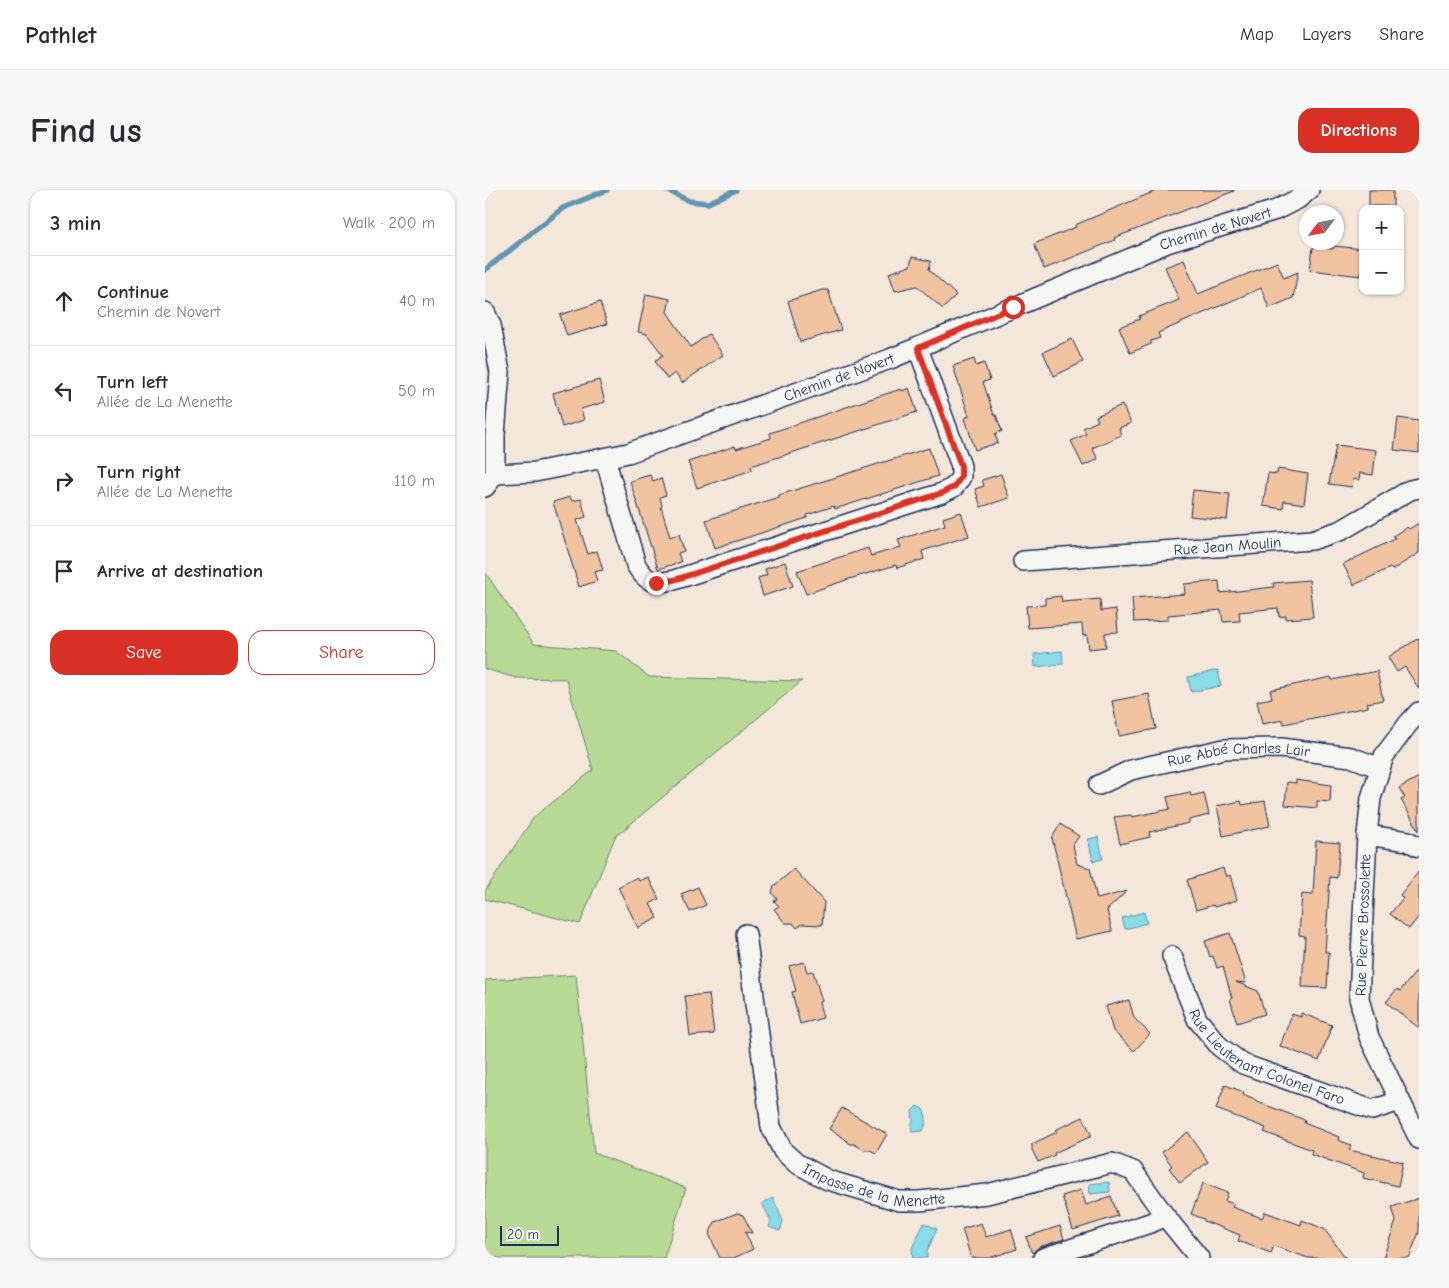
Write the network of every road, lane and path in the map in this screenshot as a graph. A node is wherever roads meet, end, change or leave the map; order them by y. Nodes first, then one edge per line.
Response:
1 (1309, 190) edge
2 (485, 312) edge
3 (918, 348) junction
4 (605, 458) junction
5 (490, 480) edge
6 (1419, 488) edge
7 (1023, 561) dead end
8 (1419, 712) edge
9 (1380, 768) junction
10 (1099, 785) dead end
11 (1367, 835) junction
12 (1419, 847) edge
13 (746, 934) dead end
14 (1172, 956) dead end
15 (1400, 1101) junction
16 (1419, 1139) edge
17 (1165, 1216) junction
18 (1043, 1258) edge
19 (1199, 1258) edge

1 - 3 street, Chemin de Novert
2 - 5 street
3 - 4 street, Chemin de Novert
3 - 4 street
4 - 5 street, Chemin de Novert
6 - 7 street, Rue Jean Moulin
8 - 9 street, Rue Pierre Brossolette
9 - 10 street, Rue Abbé Charles Lair
9 - 11 street, Rue Pierre Brossolette
11 - 12 street
11 - 15 street, Rue Pierre Brossolette
13 - 17 street, Impasse de la Menette
14 - 15 street, Rue Lieutenant Colonel Faro
15 - 16 street, Rue Pierre Brossolette
17 - 18 street
17 - 19 street, Impasse de la Menette

